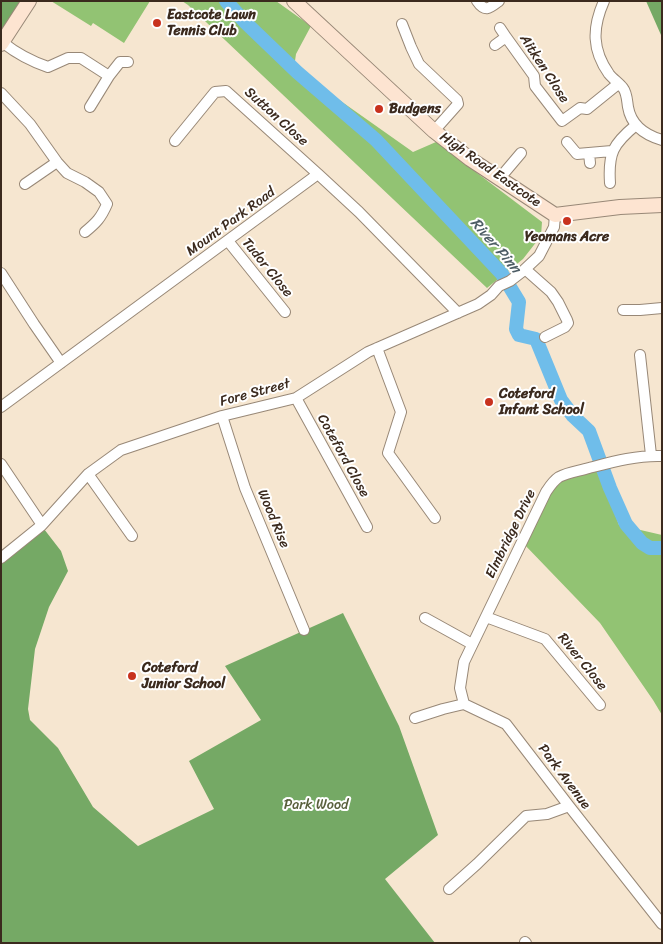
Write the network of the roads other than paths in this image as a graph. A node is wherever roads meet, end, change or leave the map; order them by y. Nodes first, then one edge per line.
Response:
1 (28, 1) edge
2 (294, 1) edge
3 (477, 1) edge
4 (499, 1) edge
5 (604, 1) edge
6 (402, 24) dead end
7 (500, 28) dead end
8 (506, 38) junction
9 (2, 43) edge
10 (495, 45) dead end
11 (128, 62) dead end
12 (109, 76) junction
13 (618, 84) junction
14 (1, 93) edge
15 (90, 107) dead end
16 (636, 126) junction
17 (434, 131) junction
18 (662, 140) edge
19 (174, 141) dead end
20 (567, 142) dead end
21 (612, 151) junction
22 (521, 153) dead end
23 (57, 162) junction
24 (318, 174) junction
25 (499, 179) junction
26 (610, 183) dead end
27 (25, 184) dead end
28 (662, 205) edge
29 (555, 215) junction
30 (85, 232) dead end
31 (228, 241) junction
32 (525, 269) junction
33 (1, 272) edge
34 (662, 308) edge
35 (623, 310) dead end
36 (285, 312) dead end
37 (458, 313) junction
38 (545, 337) dead end
39 (377, 348) junction
40 (640, 355) dead end
41 (61, 363) junction
42 (296, 398) junction
43 (1, 407) edge
44 (222, 416) junction
45 (656, 456) edge
46 (1, 464) edge
47 (88, 474) junction
48 (435, 518) dead end
49 (42, 525) junction
50 (367, 527) dead end
51 (132, 536) dead end
52 (1, 558) edge
53 (486, 617) junction
54 (425, 618) dead end
55 (304, 630) dead end
56 (472, 644) junction
57 (464, 704) junction
58 (600, 705) dead end
59 (415, 718) dead end
60 (569, 806) junction
61 (449, 889) dead end
62 (662, 924) edge

1 - 9 main road
2 - 17 main road, High Road Eastcote
3 - 4 street
5 - 13 street
6 - 17 street
7 - 8 street
8 - 10 street, Aitken Close
8 - 13 street, Aitken Close
9 - 12 street
11 - 12 street
12 - 15 street
13 - 16 street
14 - 23 street
16 - 18 street
16 - 21 street
17 - 25 main road, High Road Eastcote
19 - 24 street, Sutton Close
20 - 21 street
21 - 26 street
22 - 25 street
23 - 27 street
23 - 30 street
24 - 31 street, Mount Park Road
24 - 37 street
25 - 29 main road, High Road Eastcote
28 - 29 main road
29 - 32 street, Fore Street
31 - 36 street, Tudor Close
31 - 41 street, Mount Park Road
32 - 37 street, Fore Street
32 - 38 street
33 - 41 street
34 - 35 street
37 - 39 street, Fore Street
39 - 42 street, Fore Street
39 - 48 street
40 - 45 street
41 - 43 street, Mount Park Road
42 - 44 street, Fore Street
42 - 50 street, Coteford Close
44 - 47 street, Fore Street
44 - 55 street, Wood Rise
45 - 53 street, Elmbridge Drive
46 - 49 street
47 - 49 street, Fore Street
47 - 51 street
49 - 52 street, Fore Street
53 - 56 street, Elmbridge Drive
53 - 58 street, River Close
54 - 56 street
56 - 57 street, Elmbridge Drive
57 - 59 street
57 - 60 street, Park Avenue
60 - 61 street
60 - 62 street, Park Avenue

